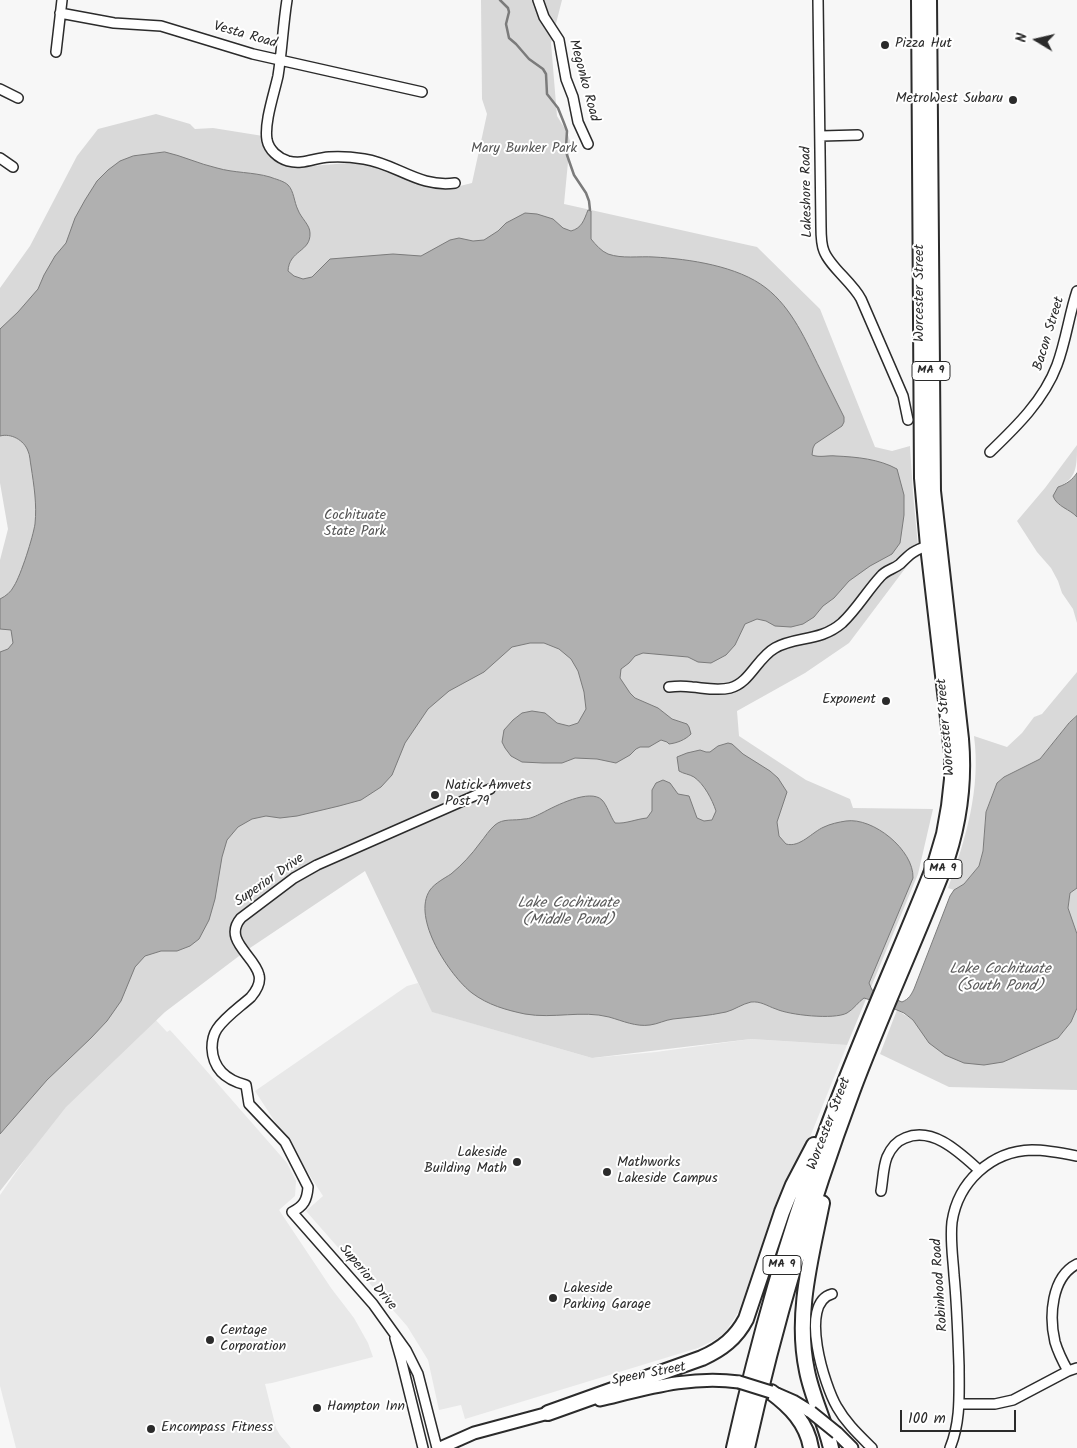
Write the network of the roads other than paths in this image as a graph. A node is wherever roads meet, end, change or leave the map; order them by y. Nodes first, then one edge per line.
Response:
1 (62, 0) edge
2 (287, 0) edge
3 (538, 0) edge
4 (818, 0) edge
5 (919, 0) edge
6 (929, 0) edge
7 (60, 14) junction
8 (56, 52) dead end
9 (280, 60) junction
10 (0, 89) edge
11 (422, 92) dead end
12 (18, 98) dead end
13 (858, 135) dead end
14 (821, 136) junction
15 (588, 144) dead end
16 (0, 158) edge
17 (13, 167) dead end
18 (455, 184) dead end
19 (1077, 291) edge
20 (908, 420) dead end
21 (990, 452) dead end
22 (928, 546) junction
23 (669, 687) dead end
24 (490, 789) dead end
25 (888, 990) junction
26 (881, 1007) junction
27 (844, 1086) junction
28 (837, 1136) junction
29 (1077, 1156) edge
30 (979, 1170) junction
31 (881, 1191) dead end
32 (1077, 1264) edge
33 (832, 1294) dead end
34 (392, 1330) junction
35 (1073, 1369) edge
36 (771, 1392) junction
37 (959, 1404) junction
38 (548, 1413) junction
39 (832, 1442) edge
40 (422, 1448) edge
41 (438, 1448) edge
42 (734, 1448) edge
43 (747, 1448) edge
44 (811, 1448) edge
45 (852, 1448) edge
46 (872, 1448) edge
47 (950, 1448) edge

1 - 7 street
2 - 9 street
3 - 15 street, Megonko Road
4 - 14 street, Lakeshore Road
5 - 22 highway, Worcester Street / MA 9
6 - 25 highway, Worcester Street / MA 9
7 - 8 street
7 - 9 street, Vesta Road
9 - 11 street, Vesta Road
9 - 18 street
10 - 12 street
13 - 14 street
14 - 20 street, Lakeshore Road
16 - 17 street
19 - 21 street, Bacon Street
22 - 23 street
22 - 25 highway, Worcester Street / MA 9
24 - 34 street, Superior Drive
25 - 26 highway, Worcester Street / MA 9
26 - 27 highway, Worcester Street / MA 9
26 - 28 highway, Worcester Street / MA 9
27 - 38 highway
27 - 42 highway, Worcester Street / MA 9
28 - 39 highway
28 - 43 highway, Worcester Street / MA 9
29 - 30 street, Robinhood Road
30 - 31 street
30 - 37 street, Robinhood Road
32 - 35 street
33 - 46 street
34 - 40 street, Superior Drive
34 - 41 street, Superior Drive
35 - 37 street
36 - 38 main road, Speen Street, bridge
36 - 39 main road, Speen Street, bridge
36 - 44 highway
37 - 47 street, Robinhood Road
38 - 41 main road, Speen Street
39 - 45 main road, Speen Street

